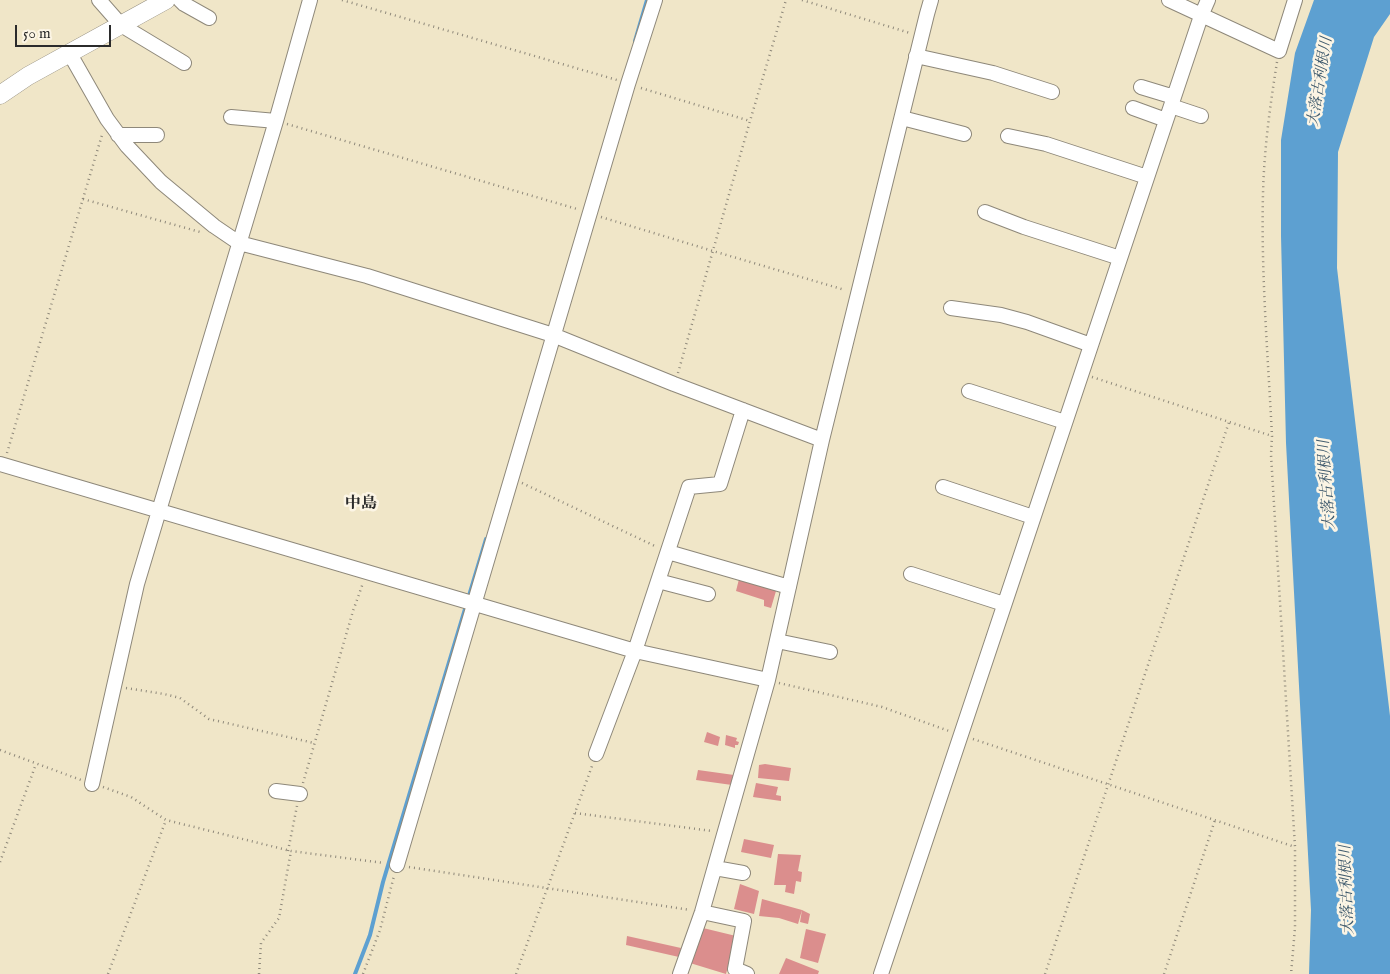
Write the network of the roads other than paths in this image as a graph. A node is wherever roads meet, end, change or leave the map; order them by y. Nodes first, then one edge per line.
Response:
1 (99, 0) edge
2 (166, 0) edge
3 (180, 0) edge
4 (310, 0) edge
5 (655, 0) edge
6 (931, 0) edge
7 (1168, 0) edge
8 (1208, 0) edge
9 (1295, 0) edge
10 (1201, 16) junction
11 (209, 18) dead end
12 (121, 25) junction
13 (70, 54) junction
14 (916, 56) junction
15 (184, 63) dead end
16 (1141, 87) dead end
17 (1052, 92) dead end
18 (1, 94) edge
19 (1172, 101) junction
20 (1133, 108) dead end
21 (1201, 116) dead end
22 (231, 117) dead end
23 (902, 118) junction
24 (1166, 120) junction
25 (276, 121) junction
26 (964, 134) dead end
27 (118, 135) junction
28 (158, 135) dead end
29 (1008, 136) dead end
30 (1147, 177) junction
31 (985, 212) dead end
32 (239, 243) junction
33 (1120, 258) junction
34 (951, 308) dead end
35 (553, 335) junction
36 (1091, 344) junction
37 (969, 391) dead end
38 (743, 410) junction
39 (1065, 422) junction
40 (822, 440) junction
41 (2, 464) edge
42 (943, 487) dead end
43 (160, 511) junction
44 (1033, 517) junction
45 (668, 552) junction
46 (911, 574) dead end
47 (658, 581) junction
48 (789, 587) junction
49 (708, 594) dead end
50 (474, 604) junction
51 (1004, 604) junction
52 (777, 641) junction
53 (635, 651) junction
54 (830, 652) dead end
55 (768, 680) junction
56 (596, 754) road end
57 (92, 784) road end
58 (276, 791) dead end
59 (300, 794) dead end
60 (397, 865) road end
61 (715, 868) junction
62 (743, 873) dead end
63 (702, 912) junction
64 (680, 974) edge
65 (747, 974) edge
66 (881, 974) edge

1 - 12 street
2 - 12 main road
3 - 11 street
4 - 25 street
5 - 35 street
6 - 14 street
7 - 10 street
8 - 10 street
9 - 10 street
10 - 19 street
12 - 13 main road
12 - 15 street
13 - 18 main road
13 - 27 street
14 - 17 street
14 - 23 street
16 - 19 street
19 - 21 street
19 - 24 street
20 - 24 street
22 - 25 street
23 - 26 street
23 - 40 street
24 - 30 street
25 - 32 street
27 - 28 street
27 - 32 street
29 - 30 street
30 - 33 street
31 - 33 street
32 - 35 street
32 - 43 street
33 - 36 street
34 - 36 street
35 - 38 street
35 - 50 street
36 - 39 street
37 - 39 street
38 - 40 street
38 - 45 street
39 - 44 street
40 - 48 street
41 - 43 street
42 - 44 street
43 - 50 street
43 - 57 street
44 - 51 street
45 - 47 street
45 - 48 street
46 - 51 street
47 - 49 street
47 - 53 street
48 - 52 street
50 - 53 street
50 - 60 street
51 - 66 street
52 - 54 street
52 - 55 street
53 - 55 street
53 - 56 street
55 - 61 street
58 - 59 street
61 - 62 street
61 - 63 street
63 - 64 street
63 - 65 street

